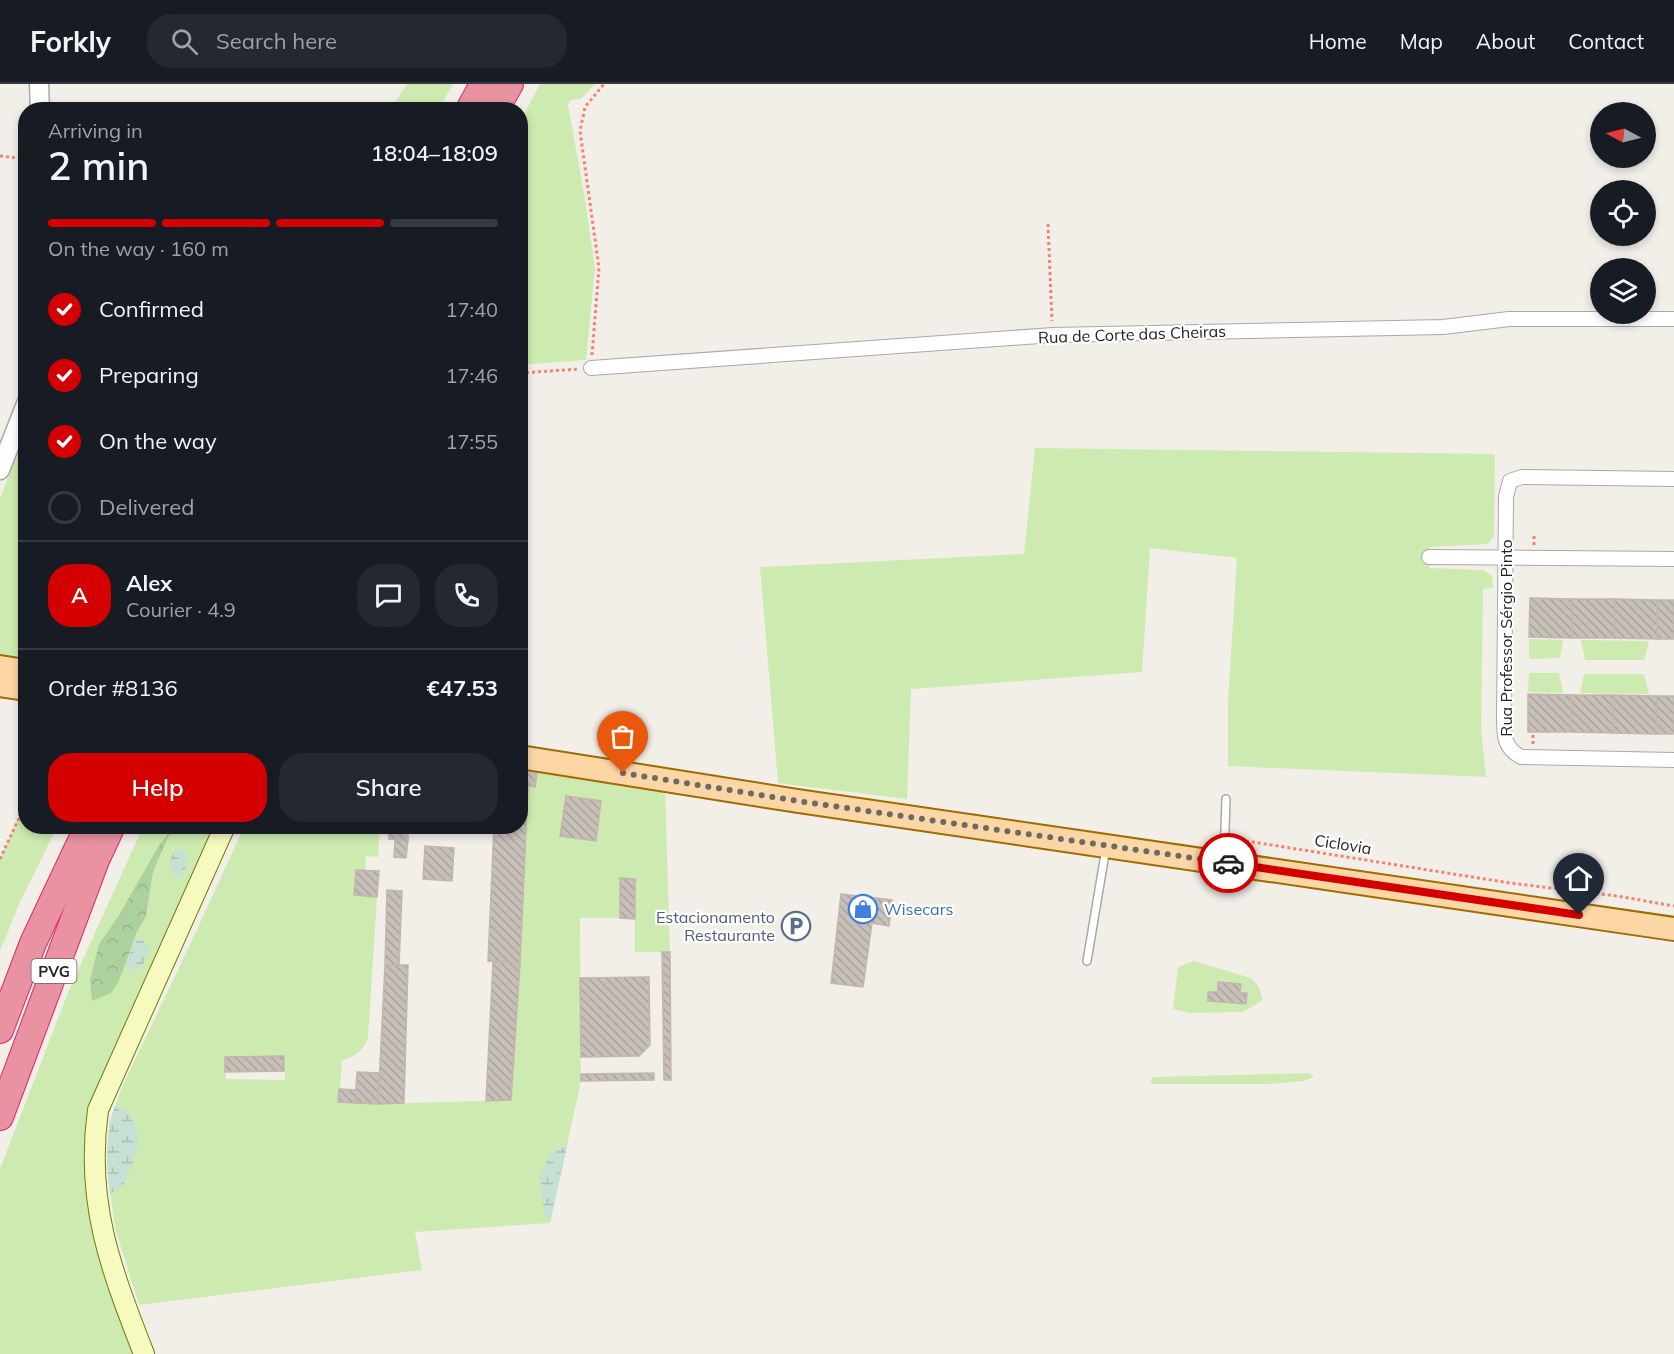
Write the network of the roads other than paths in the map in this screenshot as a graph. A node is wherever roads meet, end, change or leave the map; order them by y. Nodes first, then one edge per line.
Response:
1 (39, 84) edge
2 (483, 84) edge
3 (510, 84) edge
4 (40, 102) edge
5 (473, 102) edge
6 (500, 102) edge
7 (1674, 319) edge
8 (591, 368) road end
9 (18, 424) edge
10 (0, 470) edge
11 (1674, 479) edge
12 (1429, 557) dead end
13 (1506, 557) junction
14 (1674, 559) edge
15 (0, 667) edge
16 (18, 670) edge
17 (0, 685) edge
18 (18, 688) edge
19 (528, 758) edge
20 (1674, 760) edge
21 (1226, 799) dead end
22 (84, 834) edge
23 (109, 834) edge
24 (221, 834) edge
25 (1107, 845) junction
26 (1224, 863) junction
27 (1674, 929) edge
28 (1087, 961) dead end
29 (0, 1030) edge
30 (0, 1117) edge
31 (144, 1354) edge

1 - 4 street
2 - 5 highway
3 - 6 highway
7 - 8 street, Rua de Corte das Cheiras
9 - 10 street
11 - 13 street, Rua Professor Sérgio Pinto
12 - 13 street
13 - 14 street
13 - 20 street, Rua Professor Sérgio Pinto
15 - 16 main road
17 - 18 main road
19 - 25 main road
21 - 26 lane
22 - 29 highway, PVG
23 - 30 highway, PVG
24 - 31 main road
25 - 26 main road
25 - 28 lane
26 - 27 main road

